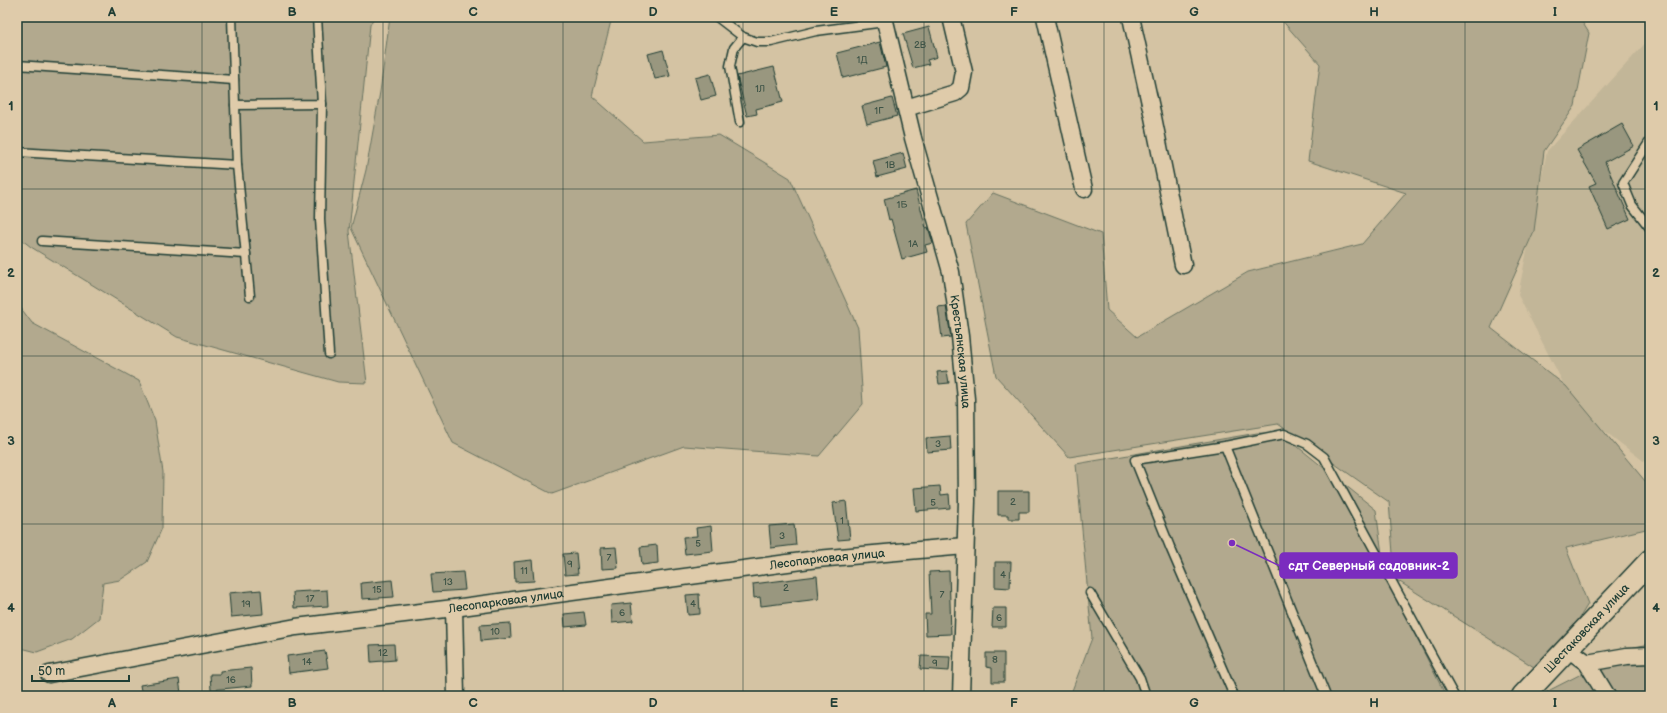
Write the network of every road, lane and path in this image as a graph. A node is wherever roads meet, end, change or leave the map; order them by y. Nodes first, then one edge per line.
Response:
1 (232, 17) edge
2 (317, 17) edge
3 (717, 17) edge
4 (951, 17) edge
5 (1045, 17) edge
6 (1131, 17) edge
7 (885, 19) edge
8 (744, 38) junction
9 (17, 64) edge
10 (234, 80) junction
11 (235, 104) junction
12 (322, 104) junction
13 (906, 108) junction
14 (740, 122) dead end
15 (1650, 141) edge
16 (17, 152) edge
17 (237, 165) junction
18 (1084, 189) dead end
19 (1650, 228) edge
20 (42, 241) dead end
21 (246, 254) junction
22 (1183, 265) dead end
23 (250, 296) dead end
24 (329, 354) dead end
25 (1225, 446) junction
26 (965, 546) junction
27 (1650, 562) edge
28 (1090, 593) dead end
29 (454, 608) junction
30 (1568, 649) junction
31 (1650, 655) edge
32 (1587, 663) junction
33 (49, 674) dead end
34 (456, 696) edge
35 (961, 696) edge
36 (1146, 696) edge
37 (1234, 696) edge
38 (1326, 696) edge
39 (1454, 696) edge
40 (1523, 696) edge
41 (1607, 696) edge

1 - 10 lane
2 - 12 lane
3 - 8 lane
4 - 13 street
5 - 18 street
6 - 22 street
7 - 8 lane
7 - 13 street, Крестьянская улица
8 - 14 lane
9 - 10 lane
10 - 11 lane
11 - 12 lane
11 - 17 lane
12 - 24 lane
13 - 26 street, Крестьянская улица
15 - 19 lane
16 - 17 lane
17 - 21 lane
20 - 21 lane
21 - 23 lane
25 - 37 lane
25 - 38 lane
25 - 39 lane
26 - 29 street, Лесопарковая улица
26 - 35 street, Крестьянская улица
27 - 30 main road, Шестаковская улица
28 - 36 lane
29 - 33 street, Лесопарковая улица
29 - 34 street
30 - 32 street
30 - 40 main road, Шестаковская улица
31 - 32 street
32 - 41 street

